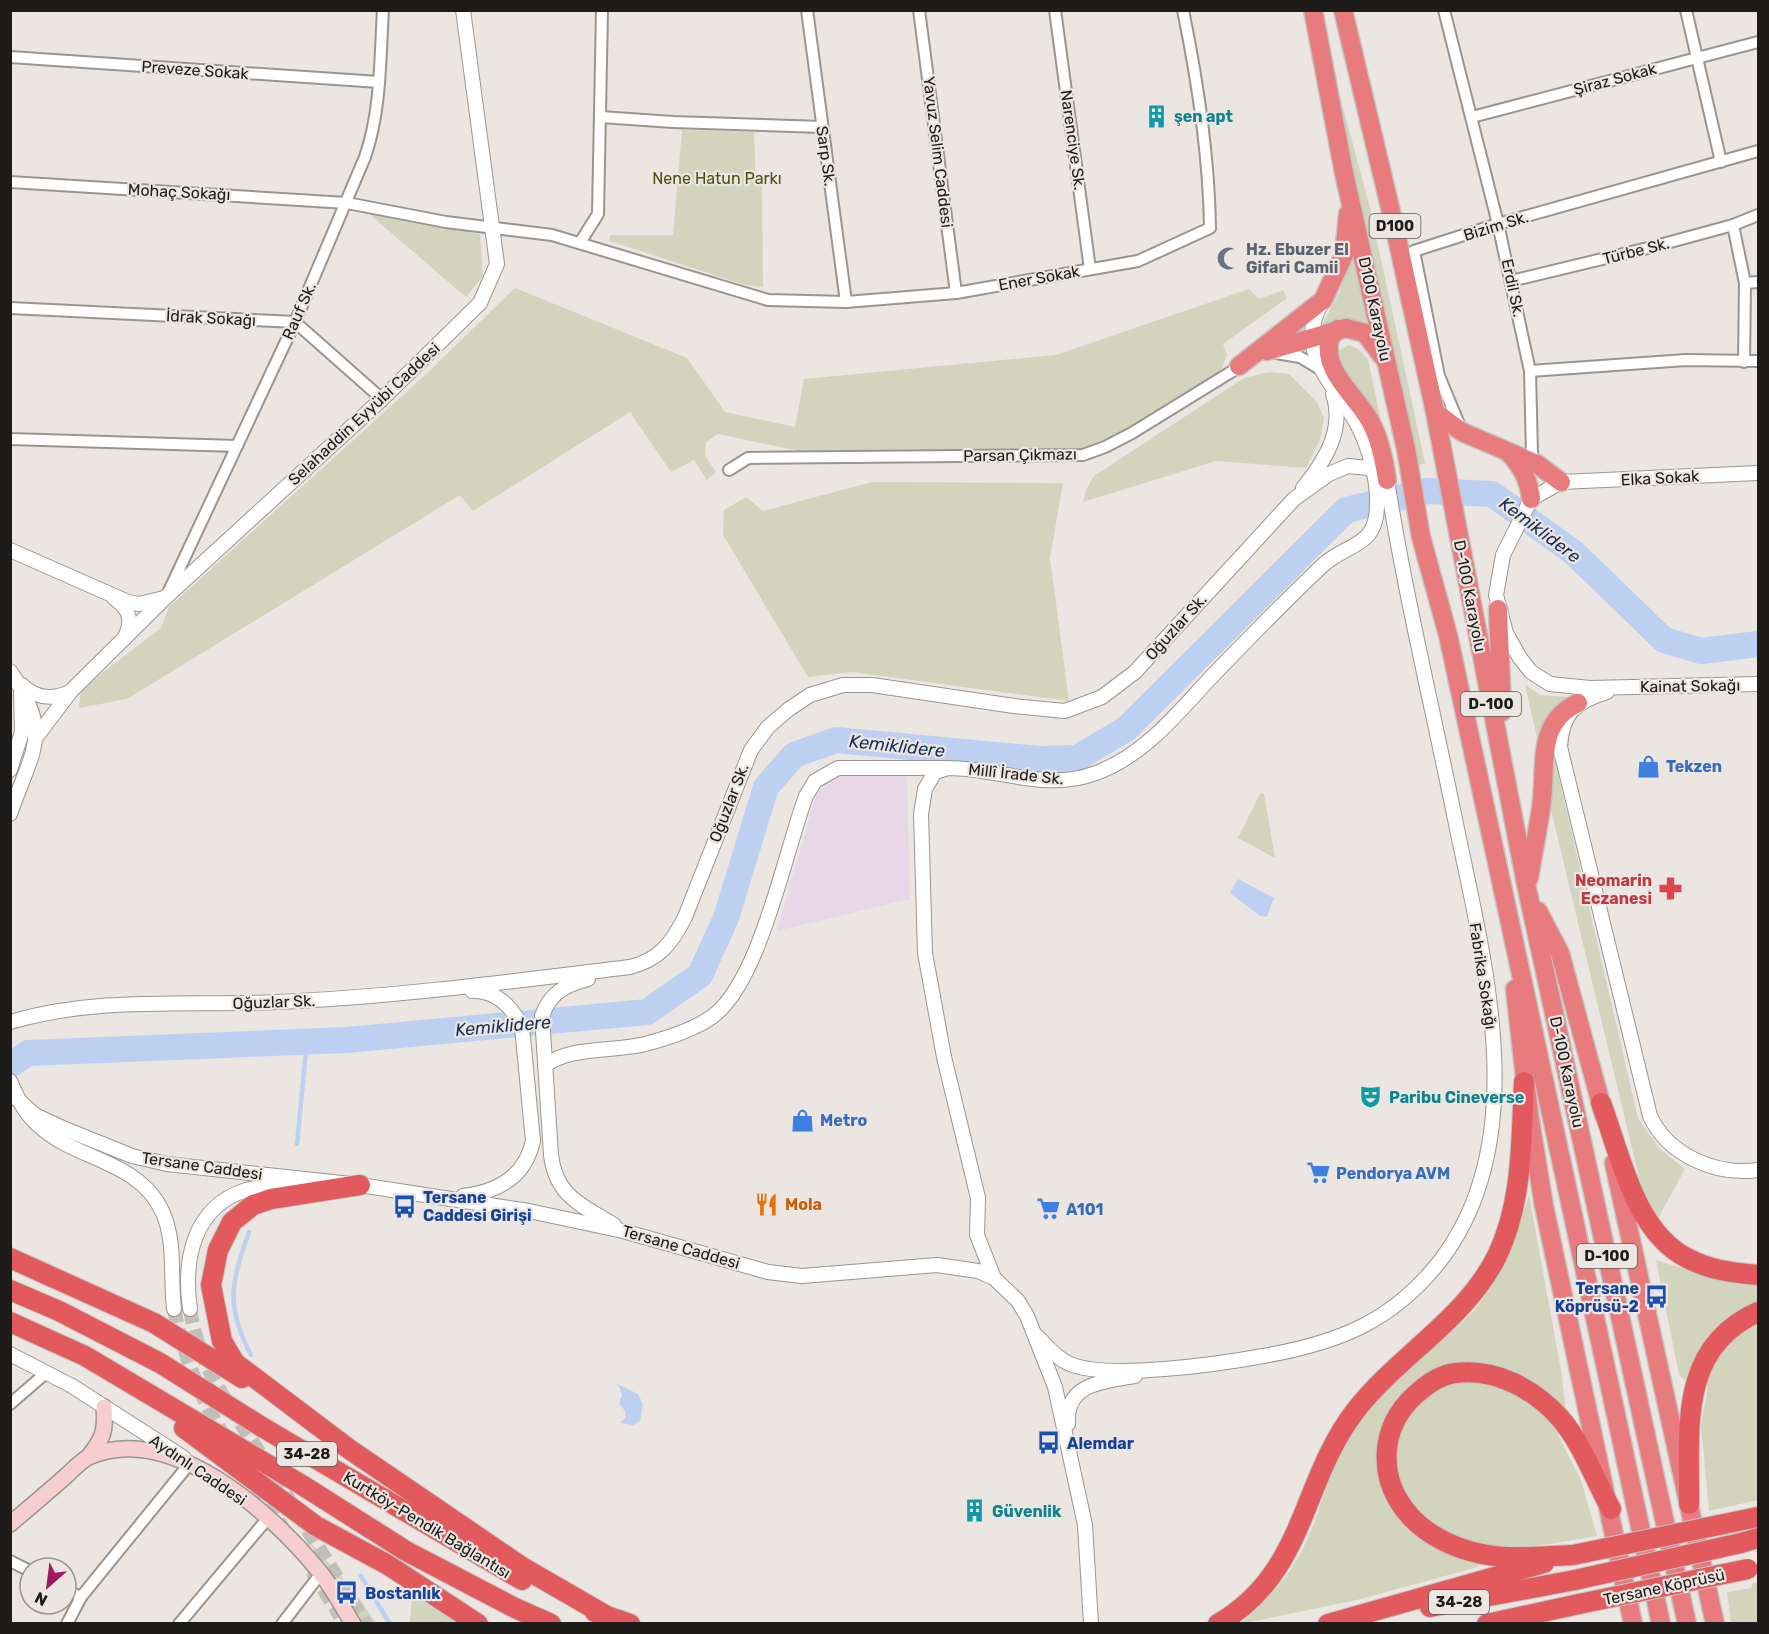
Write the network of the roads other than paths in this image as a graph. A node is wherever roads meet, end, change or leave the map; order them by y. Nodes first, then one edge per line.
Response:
1 (383, 10) edge
2 (463, 10) edge
3 (602, 10) edge
4 (807, 10) edge
5 (919, 10) edge
6 (1055, 10) edge
7 (1183, 10) edge
8 (1313, 10) edge
9 (1343, 10) edge
10 (1686, 10) edge
11 (1445, 11) edge
12 (1758, 42) edge
13 (10, 57) edge
14 (1697, 57) junction
15 (379, 82) junction
16 (601, 117) junction
17 (1472, 117) junction
18 (822, 127) junction
19 (1758, 151) edge
20 (1721, 162) junction
21 (1344, 173) junction
22 (10, 182) edge
23 (347, 203) junction
24 (1758, 215) edge
25 (1498, 224) junction
26 (1733, 225) junction
27 (492, 226) junction
28 (581, 241) junction
29 (1090, 268) junction
30 (1511, 281) junction
31 (1758, 282) edge
32 (1745, 283) junction
33 (956, 294) junction
34 (1323, 300) junction
35 (846, 302) junction
36 (10, 308) edge
37 (295, 322) junction
38 (1338, 329) junction
39 (1313, 336) junction
40 (1758, 361) edge
41 (1744, 362) junction
42 (1239, 366) junction
43 (1320, 369) junction
44 (1530, 371) junction
45 (1331, 389) junction
46 (382, 399) junction
47 (1435, 412) junction
48 (1400, 426) junction
49 (1462, 432) junction
50 (10, 439) edge
51 (237, 446) junction
52 (1507, 451) junction
53 (1537, 464) junction
54 (729, 470) dead end
55 (1758, 473) edge
56 (1380, 475) junction
57 (1561, 482) junction
58 (1294, 499) junction
59 (1532, 499) junction
60 (1455, 519) joint
61 (1372, 530) junction
62 (1396, 536) junction
63 (1421, 537) joint
64 (10, 550) edge
65 (103, 592) junction
66 (166, 597) junction
67 (1498, 609) junction
68 (123, 640) junction
69 (14, 675) edge
70 (1758, 684) edge
71 (1621, 688) junction
72 (71, 692) junction
73 (1578, 703) junction
74 (37, 736) junction
75 (948, 768) junction
76 (10, 770) edge
77 (1504, 771) junction
78 (10, 814) edge
79 (1527, 889) junction
80 (1504, 895) junction
81 (630, 968) junction
82 (396, 993) junction
83 (11, 1021) edge
84 (544, 1061) junction
85 (10, 1081) edge
86 (1524, 1082) junction
87 (17, 1099) junction
88 (1601, 1103) junction
89 (1758, 1170) edge
90 (331, 1182) junction
91 (360, 1185) junction
92 (443, 1198) junction
93 (622, 1231) junction
94 (10, 1258) edge
95 (1758, 1275) edge
96 (994, 1278) junction
97 (10, 1290) edge
98 (174, 1309) tunnel mouth
99 (190, 1309) tunnel mouth
100 (1758, 1312) edge
101 (10, 1322) edge
102 (1037, 1336) junction
103 (10, 1354) edge
104 (85, 1356) junction
105 (1170, 1368) junction
106 (46, 1373) junction
107 (10, 1404) edge
108 (104, 1407) junction
109 (349, 1449) junction
110 (89, 1456) junction
111 (1071, 1462) junction
112 (190, 1463) junction
113 (1689, 1504) junction
114 (1611, 1509) junction
115 (1758, 1517) edge
116 (268, 1518) junction
117 (10, 1524) edge
118 (1750, 1540) edge
119 (1573, 1556) junction
120 (1755, 1568) edge
121 (321, 1573) junction
122 (78, 1596) edge
123 (81, 1597) junction
124 (1579, 1604) junction
125 (605, 1615) junction
126 (67, 1623) edge
127 (179, 1623) edge
128 (282, 1623) edge
129 (353, 1623) edge
130 (478, 1623) edge
131 (551, 1623) edge
132 (630, 1623) edge
133 (1091, 1623) edge
134 (1218, 1623) edge
135 (1328, 1623) edge
136 (1343, 1623) edge
137 (1487, 1623) edge
138 (1551, 1623) edge
139 (1633, 1623) edge
140 (1661, 1623) edge
141 (1687, 1623) edge
142 (1715, 1623) edge

1 - 15 street, Rauf Sk.
2 - 27 street, Selahaddin Eyyübi Caddesi
3 - 16 street
4 - 18 street, Sarp Sk.
5 - 33 street, Yavuz Selim Caddesi
6 - 29 street, Narenciye Sk.
7 - 29 street, Ener Sokak
8 - 21 highway, D100 Karayolu / D100
9 - 47 highway, D100
10 - 14 street
11 - 17 street, Erdil Sk.
12 - 14 street, Şiraz Sokak
13 - 15 street, Preveze Sokak
14 - 17 street, Şiraz Sokak
14 - 20 street
15 - 23 street, Rauf Sk.
16 - 18 street
16 - 28 street
17 - 25 street, Erdil Sk.
18 - 35 street, Sarp Sk.
19 - 20 street, Bizim Sk.
20 - 25 street, Bizim Sk.
21 - 34 highway
21 - 48 highway, D100 Karayolu / D100
22 - 23 street, Mohaç Sokağı
23 - 27 street, Mohaç Sokağı
23 - 37 street, Rauf Sk.
24 - 26 street, Türbe Sk.
25 - 30 street, Erdil Sk.
25 - 49 street, Bizim Sk.
26 - 30 street, Türbe Sk.
26 - 32 street
27 - 28 street, Ener Sokak
27 - 46 street, Selahaddin Eyyübi Caddesi
28 - 35 street, Ener Sokak
29 - 33 street, Ener Sokak
30 - 44 street, Erdil Sk.
31 - 32 street
32 - 41 street
33 - 35 street, Ener Sokak
34 - 39 street
34 - 42 highway
36 - 37 street, İdrak Sokağı
37 - 46 street
37 - 51 street, Rauf Sk.
38 - 39 highway
38 - 48 highway
38 - 56 highway
39 - 42 highway
39 - 43 street
40 - 41 street
41 - 44 street
42 - 43 street, Parsan Çıkmazı
42 - 54 street, Parsan Çıkmazı
43 - 45 street
44 - 53 street, Erdil Sk.
45 - 56 street
45 - 58 street
46 - 66 street, Selahaddin Eyyübi Caddesi
47 - 49 highway
47 - 60 highway, D100
48 - 63 highway, D100 Karayolu / D100
49 - 52 highway
50 - 51 street
51 - 66 street, Rauf Sk.
52 - 53 highway
52 - 59 highway
53 - 57 highway
55 - 57 street, Elka Sokak
56 - 58 street, Oğuzlar Sk.
56 - 61 street
56 - 62 street, Fabrika Sokağı
57 - 59 street
58 - 81 street, Oğuzlar Sk.
59 - 67 street
60 - 77 highway, D-100 Karayolu / D-100
61 - 62 street
61 - 75 street, Millî İrade Sk.
62 - 105 street, Fabrika Sokağı
63 - 80 highway, D-100 Karayolu / D-100
64 - 65 street
65 - 66 street
65 - 68 street
66 - 68 street, Selahaddin Eyyübi Caddesi
67 - 71 street
67 - 77 highway
68 - 72 street, Selahaddin Eyyübi Caddesi
69 - 72 street
69 - 74 street
69 - 76 street
70 - 71 street, Kainat Sokağı
71 - 73 street
72 - 74 street, Selahaddin Eyyübi Caddesi
73 - 79 highway
73 - 89 street
74 - 78 street
75 - 84 street
75 - 96 street, Millî İrade Sk.
77 - 79 highway, D-100 Karayolu / D-100
79 - 88 highway
79 - 141 highway, D-100 Karayolu / D-100
80 - 86 highway
80 - 140 highway, D-100 Karayolu / D-100
81 - 82 street, Oğuzlar Sk.
81 - 84 street
82 - 83 street, Oğuzlar Sk.
82 - 92 street
84 - 93 street
85 - 87 street
86 - 114 highway
86 - 134 highway
87 - 90 street, Tersane Caddesi
87 - 98 street
88 - 95 highway
88 - 113 highway
90 - 91 street, Tersane Caddesi
90 - 99 street
91 - 92 street, Tersane Caddesi
91 - 109 highway
92 - 93 street, Tersane Caddesi
93 - 96 street, Tersane Caddesi
94 - 109 highway
96 - 102 street, Tersane Caddesi
97 - 125 highway, Kurtköy-Pendik Bağlantısı / 34-28
100 - 113 highway
101 - 104 highway, Kurtköy-Pendik Bağlantısı / 34-28
102 - 105 street, Fabrika Sokağı
102 - 111 street, Tersane Caddesi
103 - 106 street, Aydınlı Caddesi
104 - 130 highway
104 - 131 highway, Kurtköy-Pendik Bağlantısı / 34-28
105 - 111 street, Fabrika Sokağı
106 - 107 street
106 - 108 street, Aydınlı Caddesi
108 - 110 main road
108 - 112 street, Aydınlı Caddesi
109 - 125 highway
110 - 112 main road
110 - 117 main road
111 - 133 street, Tersane Caddesi
112 - 116 main road, Aydınlı Caddesi
112 - 123 street
113 - 142 highway
114 - 119 highway
114 - 139 highway
115 - 119 highway, bridge
116 - 121 main road, Aydınlı Caddesi
116 - 127 street
118 - 136 highway, Tersane Köprüsü / 34-28, bridge
119 - 135 highway
120 - 124 highway, Tersane Köprüsü / 34-28, bridge
121 - 128 street
121 - 129 main road, Aydınlı Caddesi
122 - 123 street
123 - 126 street
124 - 137 highway, 34-28
124 - 138 highway
125 - 132 highway, Kurtköy-Pendik Bağlantısı / 34-28

